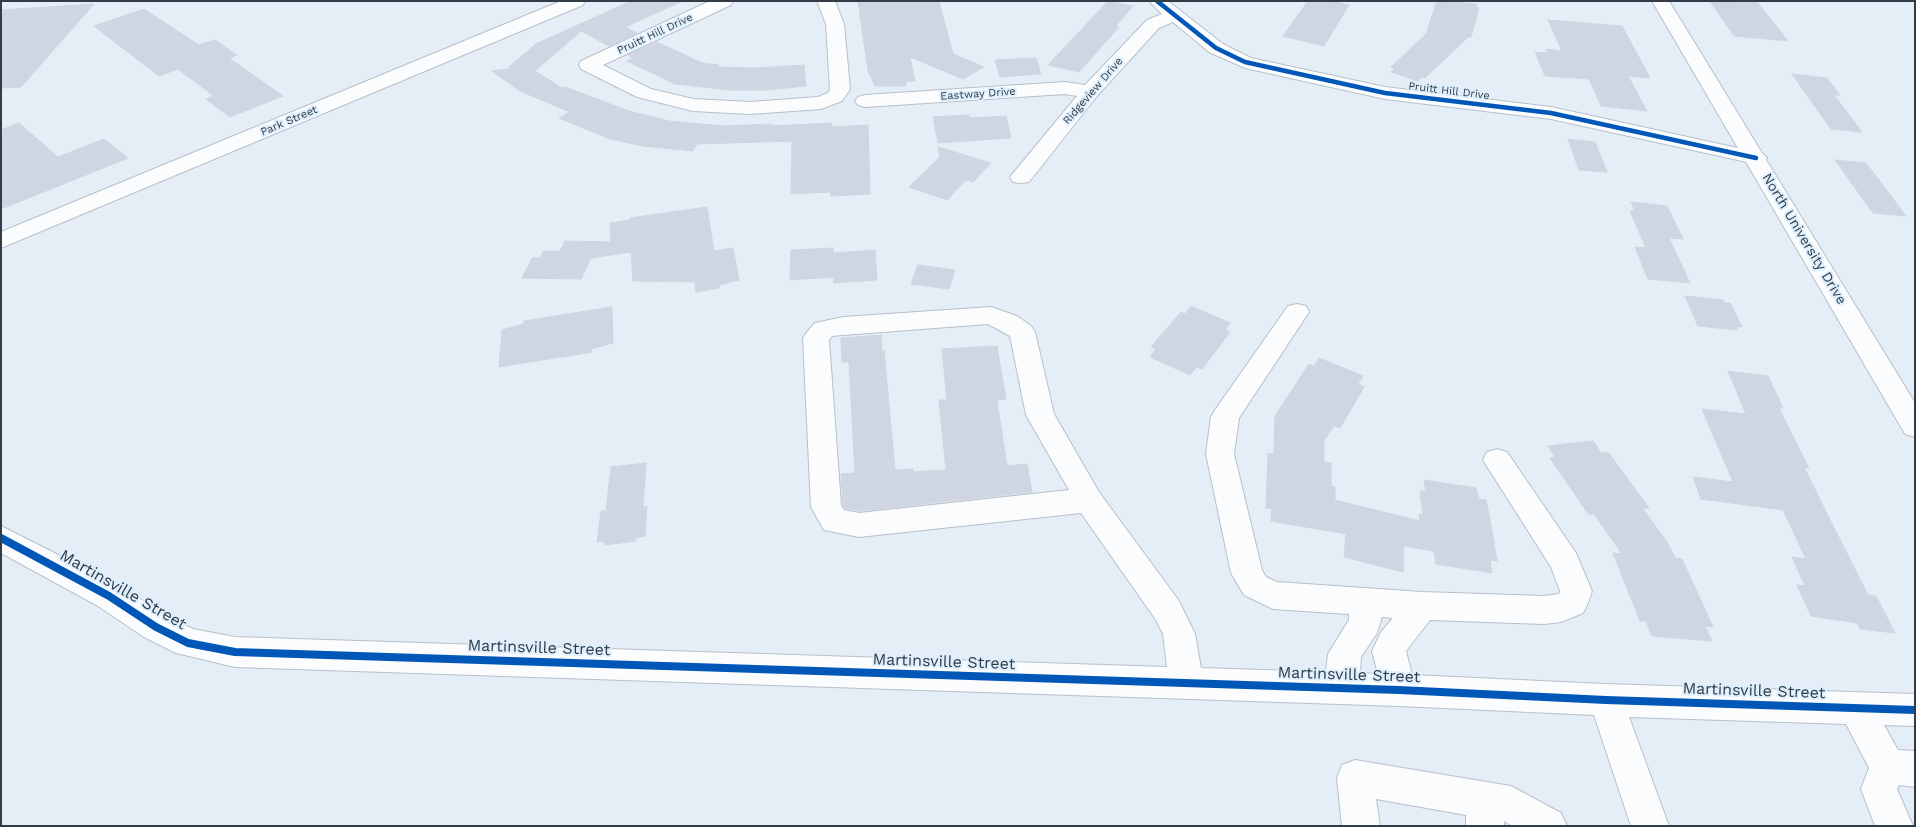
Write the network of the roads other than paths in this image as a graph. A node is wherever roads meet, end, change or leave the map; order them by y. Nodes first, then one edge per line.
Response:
1 (577, 1) edge
2 (826, 1) edge
3 (1157, 1) edge
4 (1660, 1) edge
5 (722, 2) edge
6 (1175, 14) junction
7 (1090, 92) junction
8 (865, 101) dead end
9 (1756, 158) junction
10 (1021, 177) dead end
11 (1, 241) edge
12 (1297, 312) dead end
13 (1915, 426) edge
14 (1497, 460) dead end
15 (1089, 500) junction
16 (1, 538) edge
17 (1366, 603) junction
18 (1422, 606) junction
19 (1187, 684) junction
20 (1341, 688) junction
21 (1399, 690) junction
22 (1606, 700) junction
23 (1856, 708) junction
24 (1915, 710) edge
25 (1901, 768) edge
26 (1484, 812) edge
27 (1361, 826) edge
28 (1548, 826) edge
29 (1650, 826) edge
30 (1894, 826) edge

1 - 11 street, Park Street
2 - 5 street, Pruitt Hill Drive
3 - 6 street, Pruitt Hill Drive
4 - 9 street, North University Drive
6 - 7 street, Ridgeview Drive
6 - 9 street, Pruitt Hill Drive
7 - 8 street, Eastway Drive
7 - 10 street, Ridgeview Drive
9 - 13 street, North University Drive
12 - 17 street
14 - 18 street
15 - 15 street
15 - 19 street
16 - 19 street, Martinsville Street
17 - 18 street
17 - 20 street
18 - 21 street
19 - 20 street, Martinsville Street
20 - 21 street, Martinsville Street
21 - 22 street, Martinsville Street
22 - 23 street, Martinsville Street
22 - 29 street
23 - 24 street, Martinsville Street
23 - 25 street
25 - 30 street
26 - 27 street
26 - 28 street

